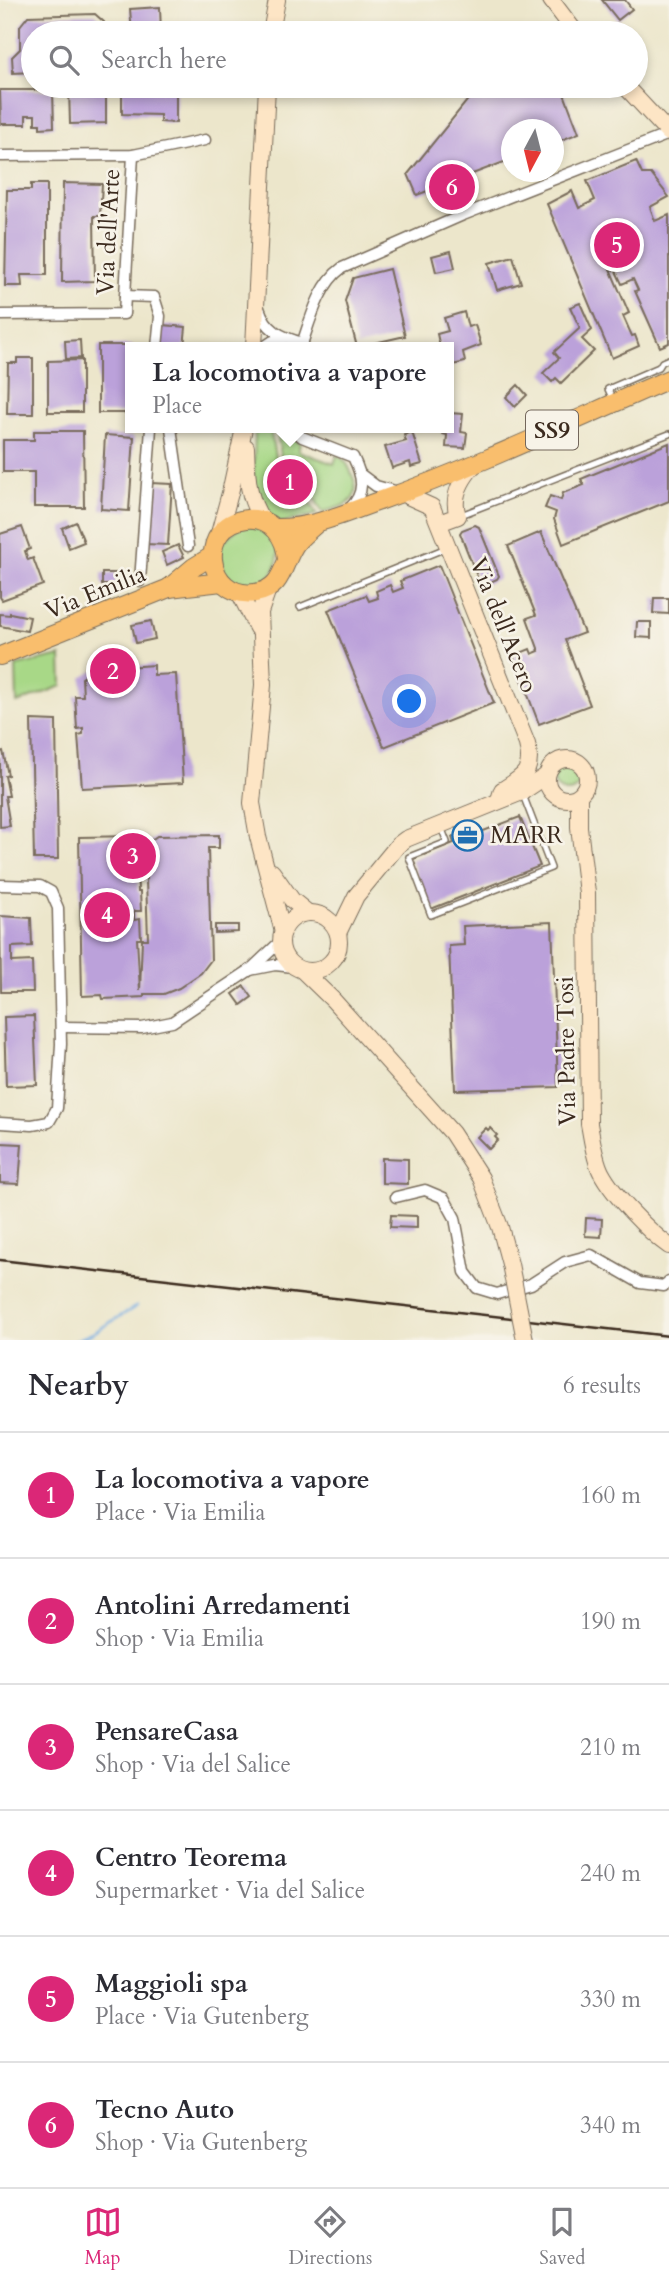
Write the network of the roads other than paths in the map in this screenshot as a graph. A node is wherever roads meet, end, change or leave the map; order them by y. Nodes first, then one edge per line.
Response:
1 (267, 0) edge
2 (277, 0) edge
3 (551, 0) edge
4 (269, 21) edge
5 (273, 21) edge
6 (567, 21) edge
7 (266, 98) edge
8 (636, 98) edge
9 (669, 133) edge
10 (205, 140) dead end
11 (133, 155) junction
12 (0, 156) edge
13 (125, 296) junction
14 (257, 301) junction
15 (0, 315) edge
16 (285, 338) junction
17 (157, 342) edge
18 (254, 342) edge
19 (272, 342) edge
20 (295, 342) edge
21 (303, 342) edge
22 (669, 359) edge
23 (669, 379) edge
24 (614, 403) junction
25 (151, 433) edge
26 (174, 433) edge
27 (244, 433) edge
28 (245, 433) edge
29 (297, 433) edge
30 (669, 434) edge
31 (475, 464) junction
32 (360, 474) junction
33 (401, 493) junction
34 (345, 513) junction
35 (458, 516) junction
36 (317, 523) junction
37 (439, 523) junction
38 (269, 525) junction
39 (218, 537) junction
40 (188, 546) dead end
41 (449, 547) junction
42 (212, 556) junction
43 (287, 560) junction
44 (140, 581) dead end
45 (222, 582) junction
46 (169, 588) junction
47 (268, 589) junction
48 (239, 592) junction
49 (300, 607) dead end
50 (260, 633) junction
51 (0, 656) edge
52 (528, 748) junction
53 (559, 760) junction
54 (551, 785) junction
55 (523, 796) junction
56 (579, 796) junction
57 (500, 804) junction
58 (440, 824) junction
59 (579, 827) junction
60 (265, 862) junction
61 (0, 885) edge
62 (356, 896) junction
63 (314, 914) junction
64 (338, 933) junction
65 (282, 936) junction
66 (331, 964) junction
67 (298, 969) junction
68 (250, 970) junction
69 (333, 1000) junction
70 (62, 1027) junction
71 (0, 1123) edge
72 (396, 1196) dead end
73 (669, 1246) edge
74 (669, 1281) edge
75 (525, 1340) edge

1 - 4 main road
2 - 5 main road
3 - 6 main road
7 - 14 main road
8 - 9 main road
9 - 21 street
10 - 11 street
11 - 12 street
11 - 13 street, Via dell'Arte
13 - 15 street, Via dell'Arte
13 - 17 street
14 - 16 street
14 - 18 main road
16 - 19 street
16 - 20 street
22 - 24 lane
23 - 24 main road, SS9
24 - 31 main road, SS9
25 - 44 street, Via Emilia
26 - 40 street
27 - 39 main road
28 - 38 main road
29 - 32 street
30 - 35 lane
31 - 33 main road, SS9
31 - 35 main road
32 - 33 street
32 - 34 street
33 - 34 main road, SS9
33 - 37 main road, Via dell'Acero
34 - 36 main road, SS9
35 - 37 main road
36 - 38 main road, SS9
36 - 43 main road, SS9
37 - 41 main road, Via dell'Acero
38 - 39 main road, SS9
38 - 43 main road
39 - 42 main road
41 - 49 lane
41 - 52 main road, Via dell'Acero
42 - 45 main road
42 - 46 main road, Via Emilia
43 - 47 main road, SS9
45 - 46 main road, Via Emilia
45 - 48 main road
46 - 51 main road, Via Emilia
47 - 48 main road
47 - 50 main road
48 - 50 main road
50 - 60 main road
52 - 53 main road
52 - 54 main road, Via dell'Acero
52 - 57 main road
53 - 54 main road
53 - 56 main road, Via Padre Tosi
54 - 55 main road
54 - 56 main road
54 - 59 main road, Via Padre Tosi
55 - 57 main road
55 - 58 lane
56 - 59 main road, Via Padre Tosi
57 - 58 main road
58 - 62 main road
59 - 73 main road, Via Padre Tosi
60 - 63 main road
60 - 65 main road
61 - 70 street
62 - 63 main road
62 - 64 main road
63 - 64 main road
63 - 65 main road
64 - 66 main road
65 - 67 main road
65 - 68 street
66 - 67 main road
66 - 69 main road
67 - 68 street
67 - 69 main road
68 - 70 street
69 - 75 main road, bridge
70 - 71 street
72 - 74 street

